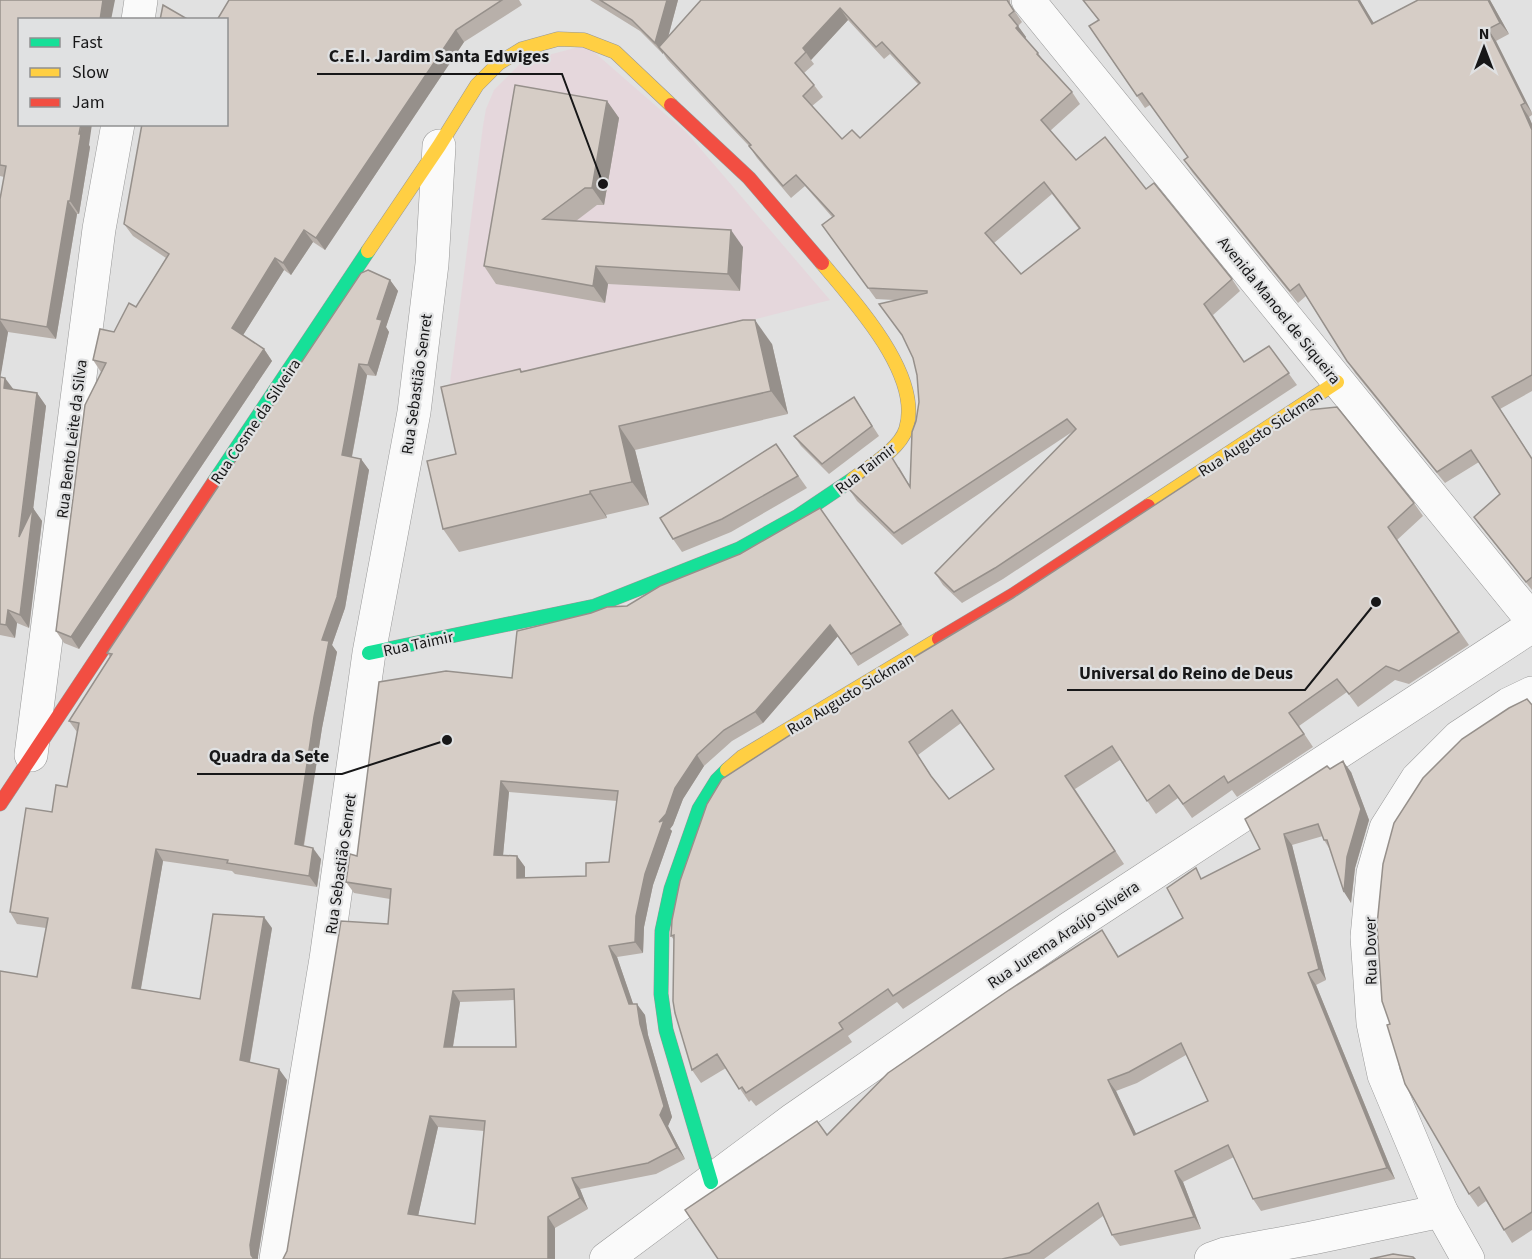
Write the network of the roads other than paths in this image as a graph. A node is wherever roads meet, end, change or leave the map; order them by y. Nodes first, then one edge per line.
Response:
1 (141, 0) edge
2 (1028, 0) edge
3 (138, 18) edge
4 (522, 49) joint
5 (118, 126) edge
6 (439, 146) junction
7 (1337, 382) junction
8 (1532, 620) edge
9 (1532, 626) edge
10 (369, 653) junction
11 (1532, 693) edge
12 (31, 755) junction
13 (0, 804) edge
14 (711, 1182) junction
15 (1441, 1211) junction
16 (1221, 1257) edge
17 (276, 1259) edge
18 (606, 1259) edge
19 (1468, 1259) edge

1 - 3 street
2 - 7 street, Avenida Manoel de Siqueira
4 - 6 street, Rua Cosme da Silveira
4 - 10 street, Rua Taimir
5 - 12 street, Rua Bento Leite da Silva
6 - 10 street, Rua Sebastião Senret
6 - 12 street, Rua Cosme da Silveira
7 - 8 street, Avenida Manoel de Siqueira
7 - 14 street, Rua Augusto Sickman
9 - 14 street, Rua Jurema Araújo Silveira
10 - 17 street, Rua Sebastião Senret
11 - 15 street, Rua Dover
12 - 13 street, Rua Cosme da Silveira
14 - 18 street, Rua Jurema Araújo Silveira
15 - 16 street
15 - 19 street, Rua Dover

